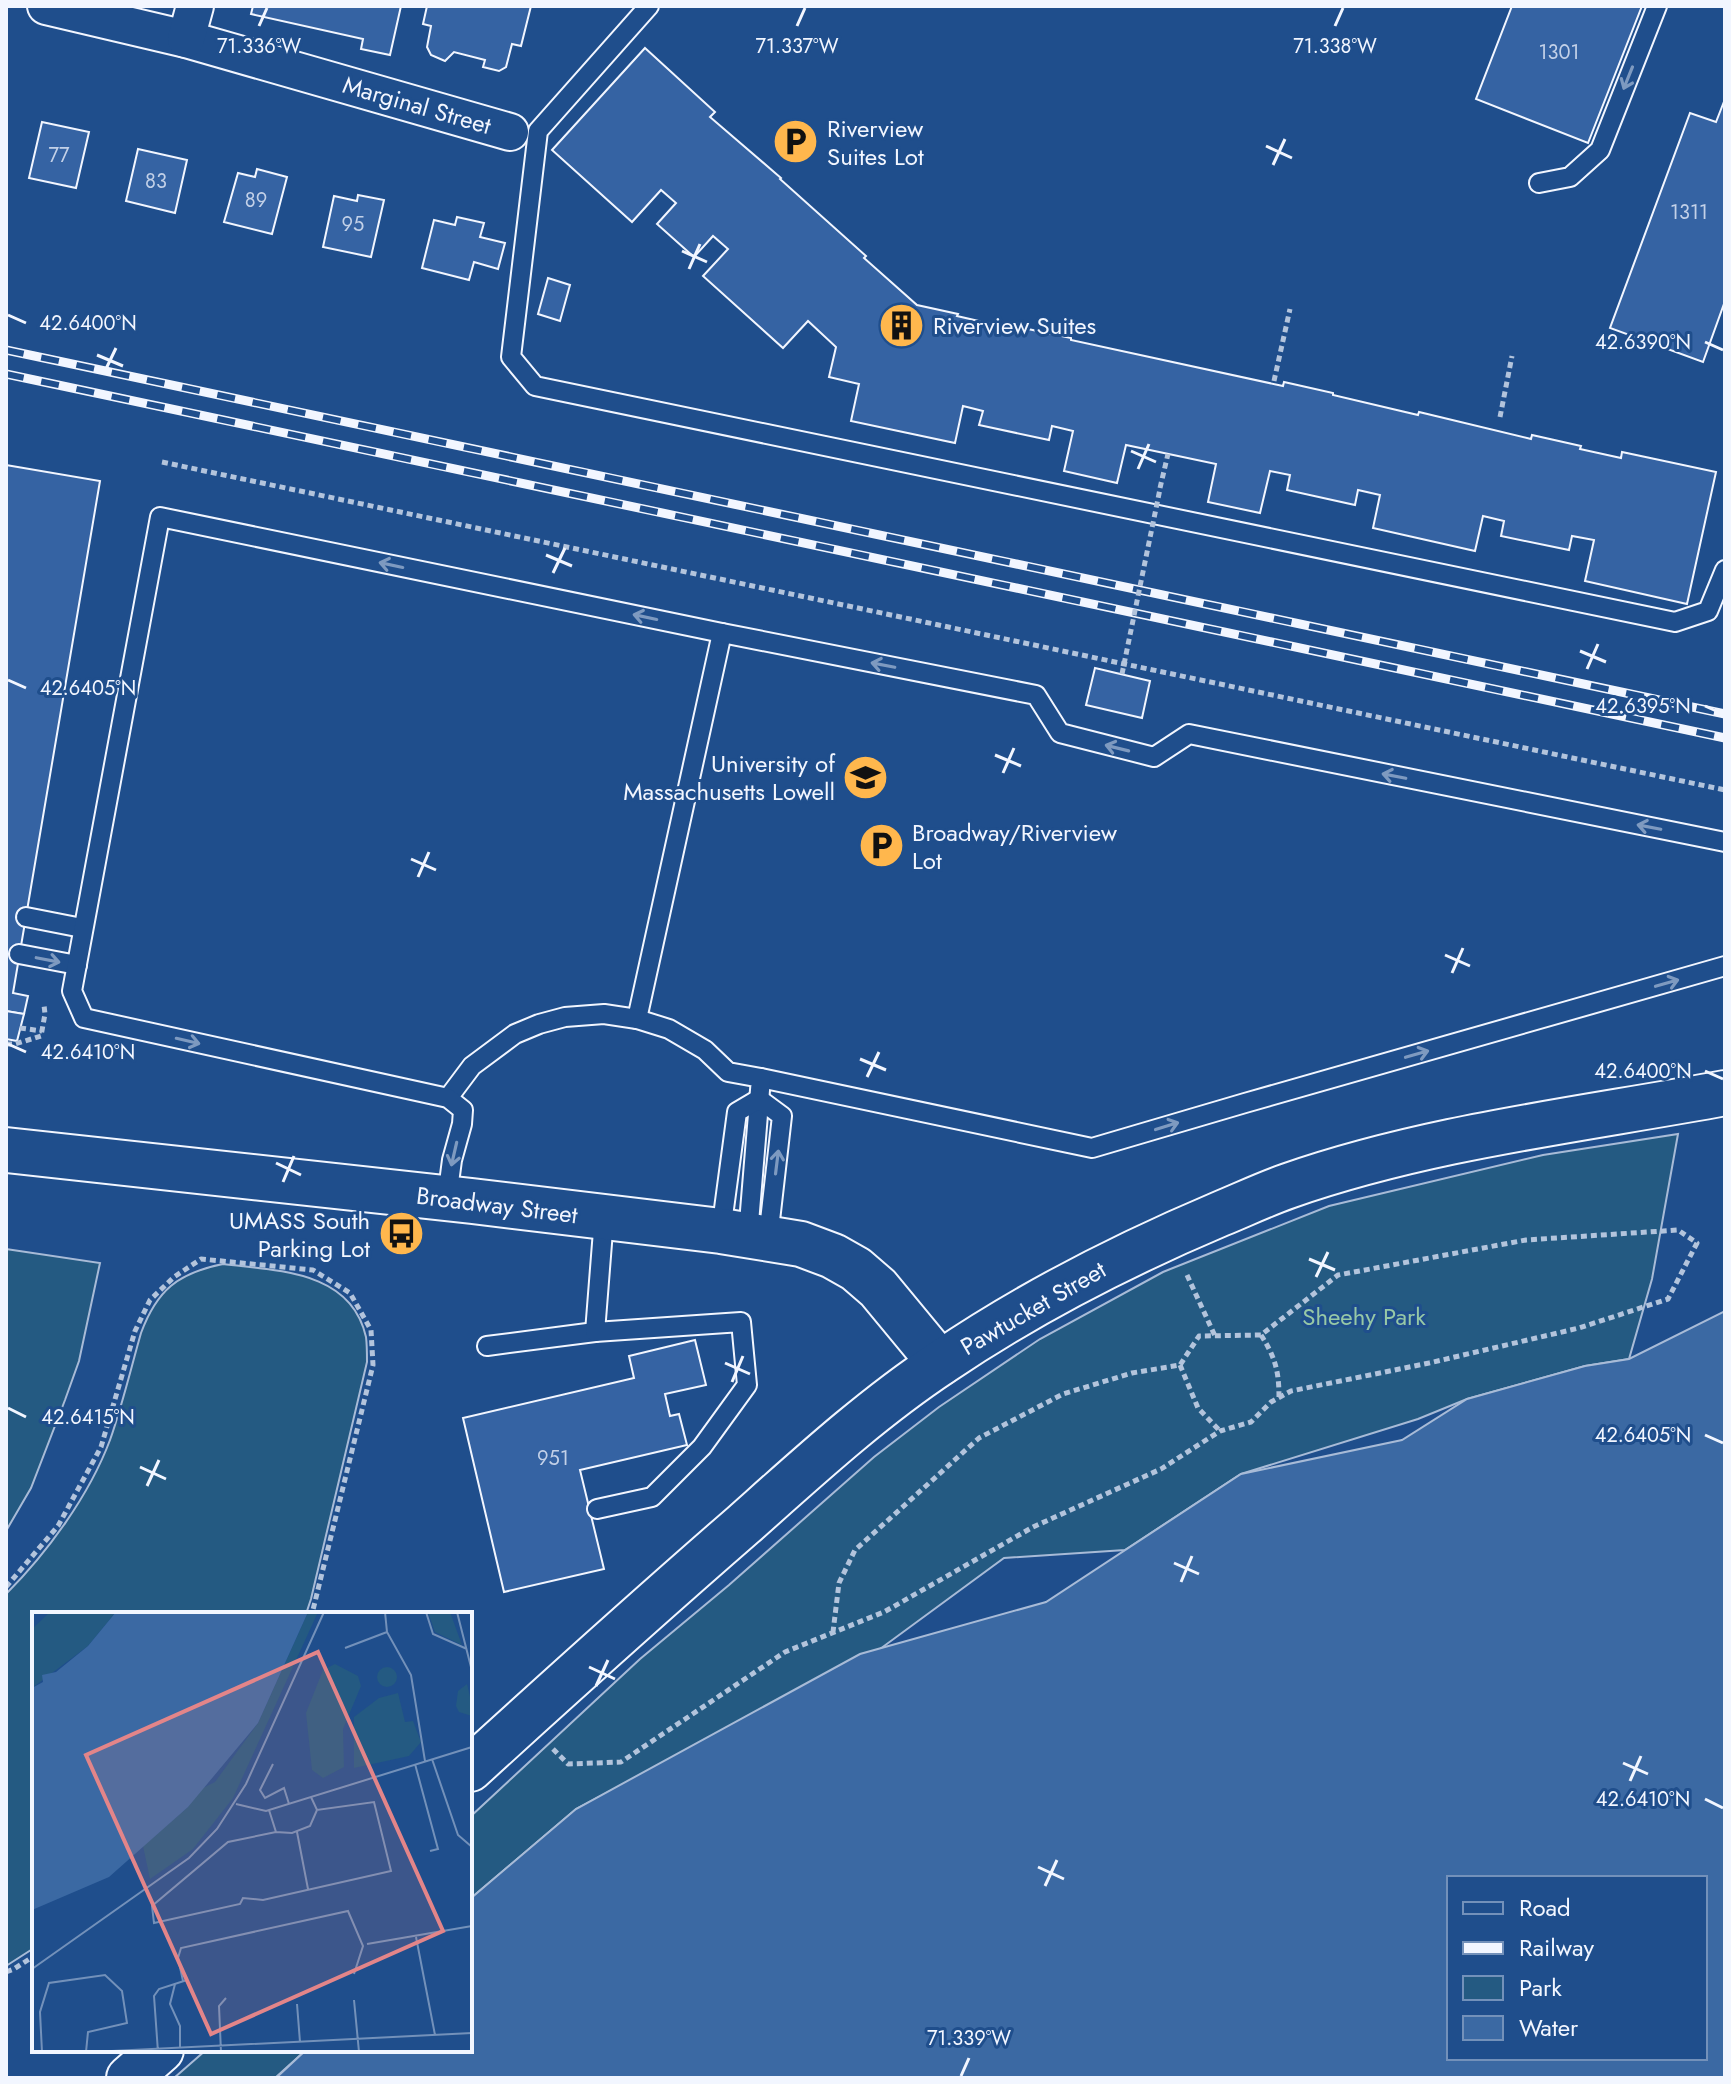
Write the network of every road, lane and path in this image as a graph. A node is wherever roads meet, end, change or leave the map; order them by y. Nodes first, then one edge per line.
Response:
1 (46, 6) edge
2 (649, 6) edge
3 (1657, 6) edge
4 (190, 22) edge
5 (510, 132) dead end
6 (1539, 183) dead end
7 (1290, 309) dead end
8 (1512, 356) dead end
9 (1274, 381) dead end
10 (1500, 417) dead end
11 (1168, 454) dead end
12 (162, 462) dead end
13 (1725, 570) edge
14 (722, 633) junction
15 (1129, 664) junction
16 (1725, 790) edge
17 (1725, 842) edge
18 (26, 917) dead end
19 (82, 928) junction
20 (19, 954) dead end
21 (77, 965) junction
22 (1725, 966) edge
23 (42, 995) dead end
24 (637, 1019) junction
25 (20, 1028) dead end
26 (42, 1031) junction
27 (6, 1044) edge
28 (761, 1078) junction
29 (1725, 1093) edge
30 (448, 1098) junction
31 (759, 1099) junction
32 (6, 1150) edge
33 (447, 1198) junction
34 (604, 1218) junction
35 (746, 1234) junction
36 (1169, 1236) junction
37 (595, 1332) junction
38 (1261, 1335) junction
39 (1215, 1336) junction
40 (487, 1346) dead end
41 (940, 1363) junction
42 (1180, 1365) junction
43 (1279, 1398) junction
44 (1220, 1431) junction
45 (597, 1509) dead end
46 (6, 1587) edge
47 (312, 1612) edge
48 (833, 1632) junction
49 (524, 1720) junction
50 (472, 1767) edge
51 (32, 1957) edge
52 (6, 1972) edge
53 (159, 2052) edge
54 (129, 2078) edge

1 - 4 street, Marginal Street
2 - 13 lane
3 -> 6 lane
4 - 5 street, Marginal Street
7 - 9 path
8 - 10 path
11 - 15 path, bridge
12 - 15 path
17 -> 14 lane
14 -> 19 lane
14 - 24 lane
15 - 16 path
18 - 19 lane
19 - 21 lane
20 -> 21 lane
21 -> 30 lane
28 -> 22 lane
23 - 26 path
24 - 28 lane
24 - 30 lane
25 - 26 path
26 - 27 path
28 - 31 lane
29 - 36 main road, Pawtucket Street
30 -> 33 lane
31 - 35 lane
31 - 35 lane
32 - 33 main road, Broadway Street
33 - 34 main road, Broadway Street
34 - 35 main road, Broadway Street
34 - 37 lane
35 - 41 main road, Broadway Street
36 - 39 path
36 - 41 main road, Pawtucket Street
37 - 40 lane
37 - 45 lane
38 - 39 path
38 - 43 path
38 - 43 path
39 - 42 path
41 - 49 main road, Pawtucket Street
42 - 44 path
42 - 48 path
43 - 44 path
44 - 48 path
46 - 47 path
48 - 49 path
49 - 50 main road, Pawtucket Street
51 - 52 path
53 - 54 main road

